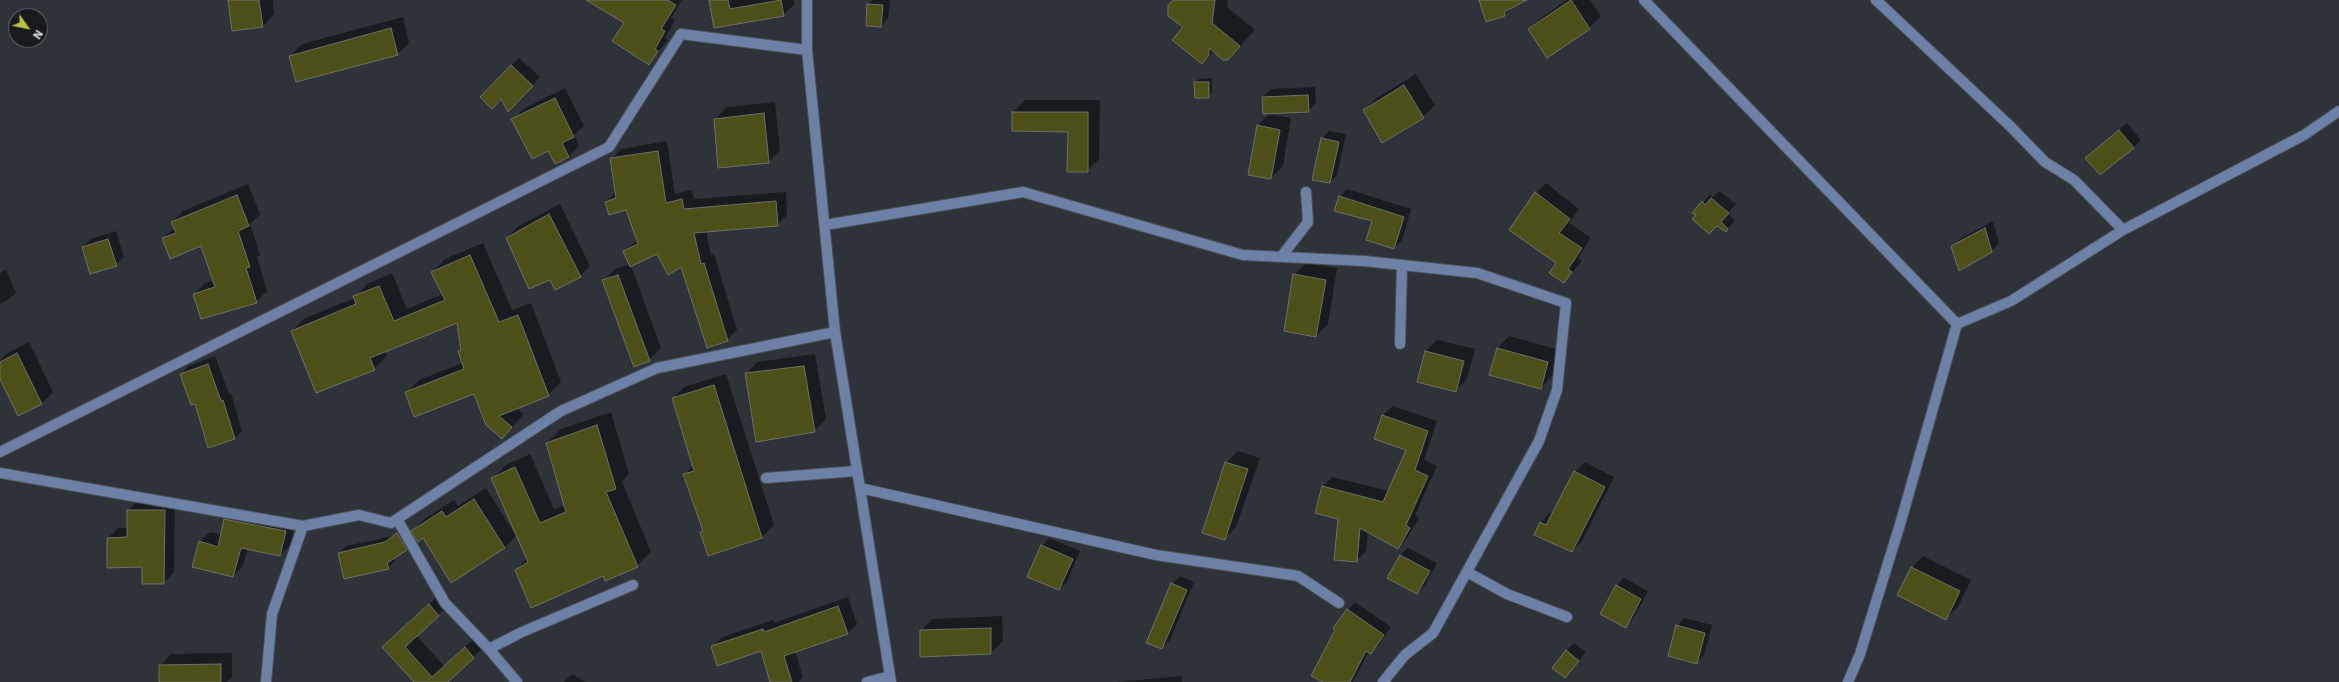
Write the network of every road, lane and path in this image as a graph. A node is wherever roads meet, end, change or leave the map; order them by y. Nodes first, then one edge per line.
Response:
1 (808, 0) edge
2 (1644, 0) edge
3 (1876, 0) edge
4 (807, 50) junction
5 (2339, 111) edge
6 (1306, 192) dead end
7 (825, 225) junction
8 (2123, 230) junction
9 (1281, 257) junction
10 (1402, 265) junction
11 (1957, 324) junction
12 (835, 332) junction
13 (1400, 344) dead end
14 (0, 452) edge
15 (857, 471) junction
16 (0, 473) edge
17 (766, 478) dead end
18 (860, 488) junction
19 (396, 519) junction
20 (303, 526) junction
21 (1467, 572) junction
22 (633, 585) dead end
23 (1339, 603) dead end
24 (1567, 617) dead end
25 (489, 649) junction
26 (891, 679) edge
27 (266, 682) edge
28 (517, 682) edge
29 (867, 682) edge
30 (1382, 682) edge
31 (1848, 682) edge

1 - 4 street
2 - 11 street
3 - 8 street
4 - 7 street
4 - 14 street
5 - 8 street
6 - 9 street
7 - 9 street
7 - 12 street
8 - 11 street
9 - 10 street
10 - 13 street
10 - 21 street
11 - 31 street
12 - 15 street
12 - 19 street
15 - 17 street
15 - 18 street
16 - 20 street
18 - 23 street
18 - 26 street
19 - 20 street
19 - 25 street
20 - 27 street
21 - 24 street
21 - 30 street
22 - 25 street
25 - 28 street
26 - 29 street

